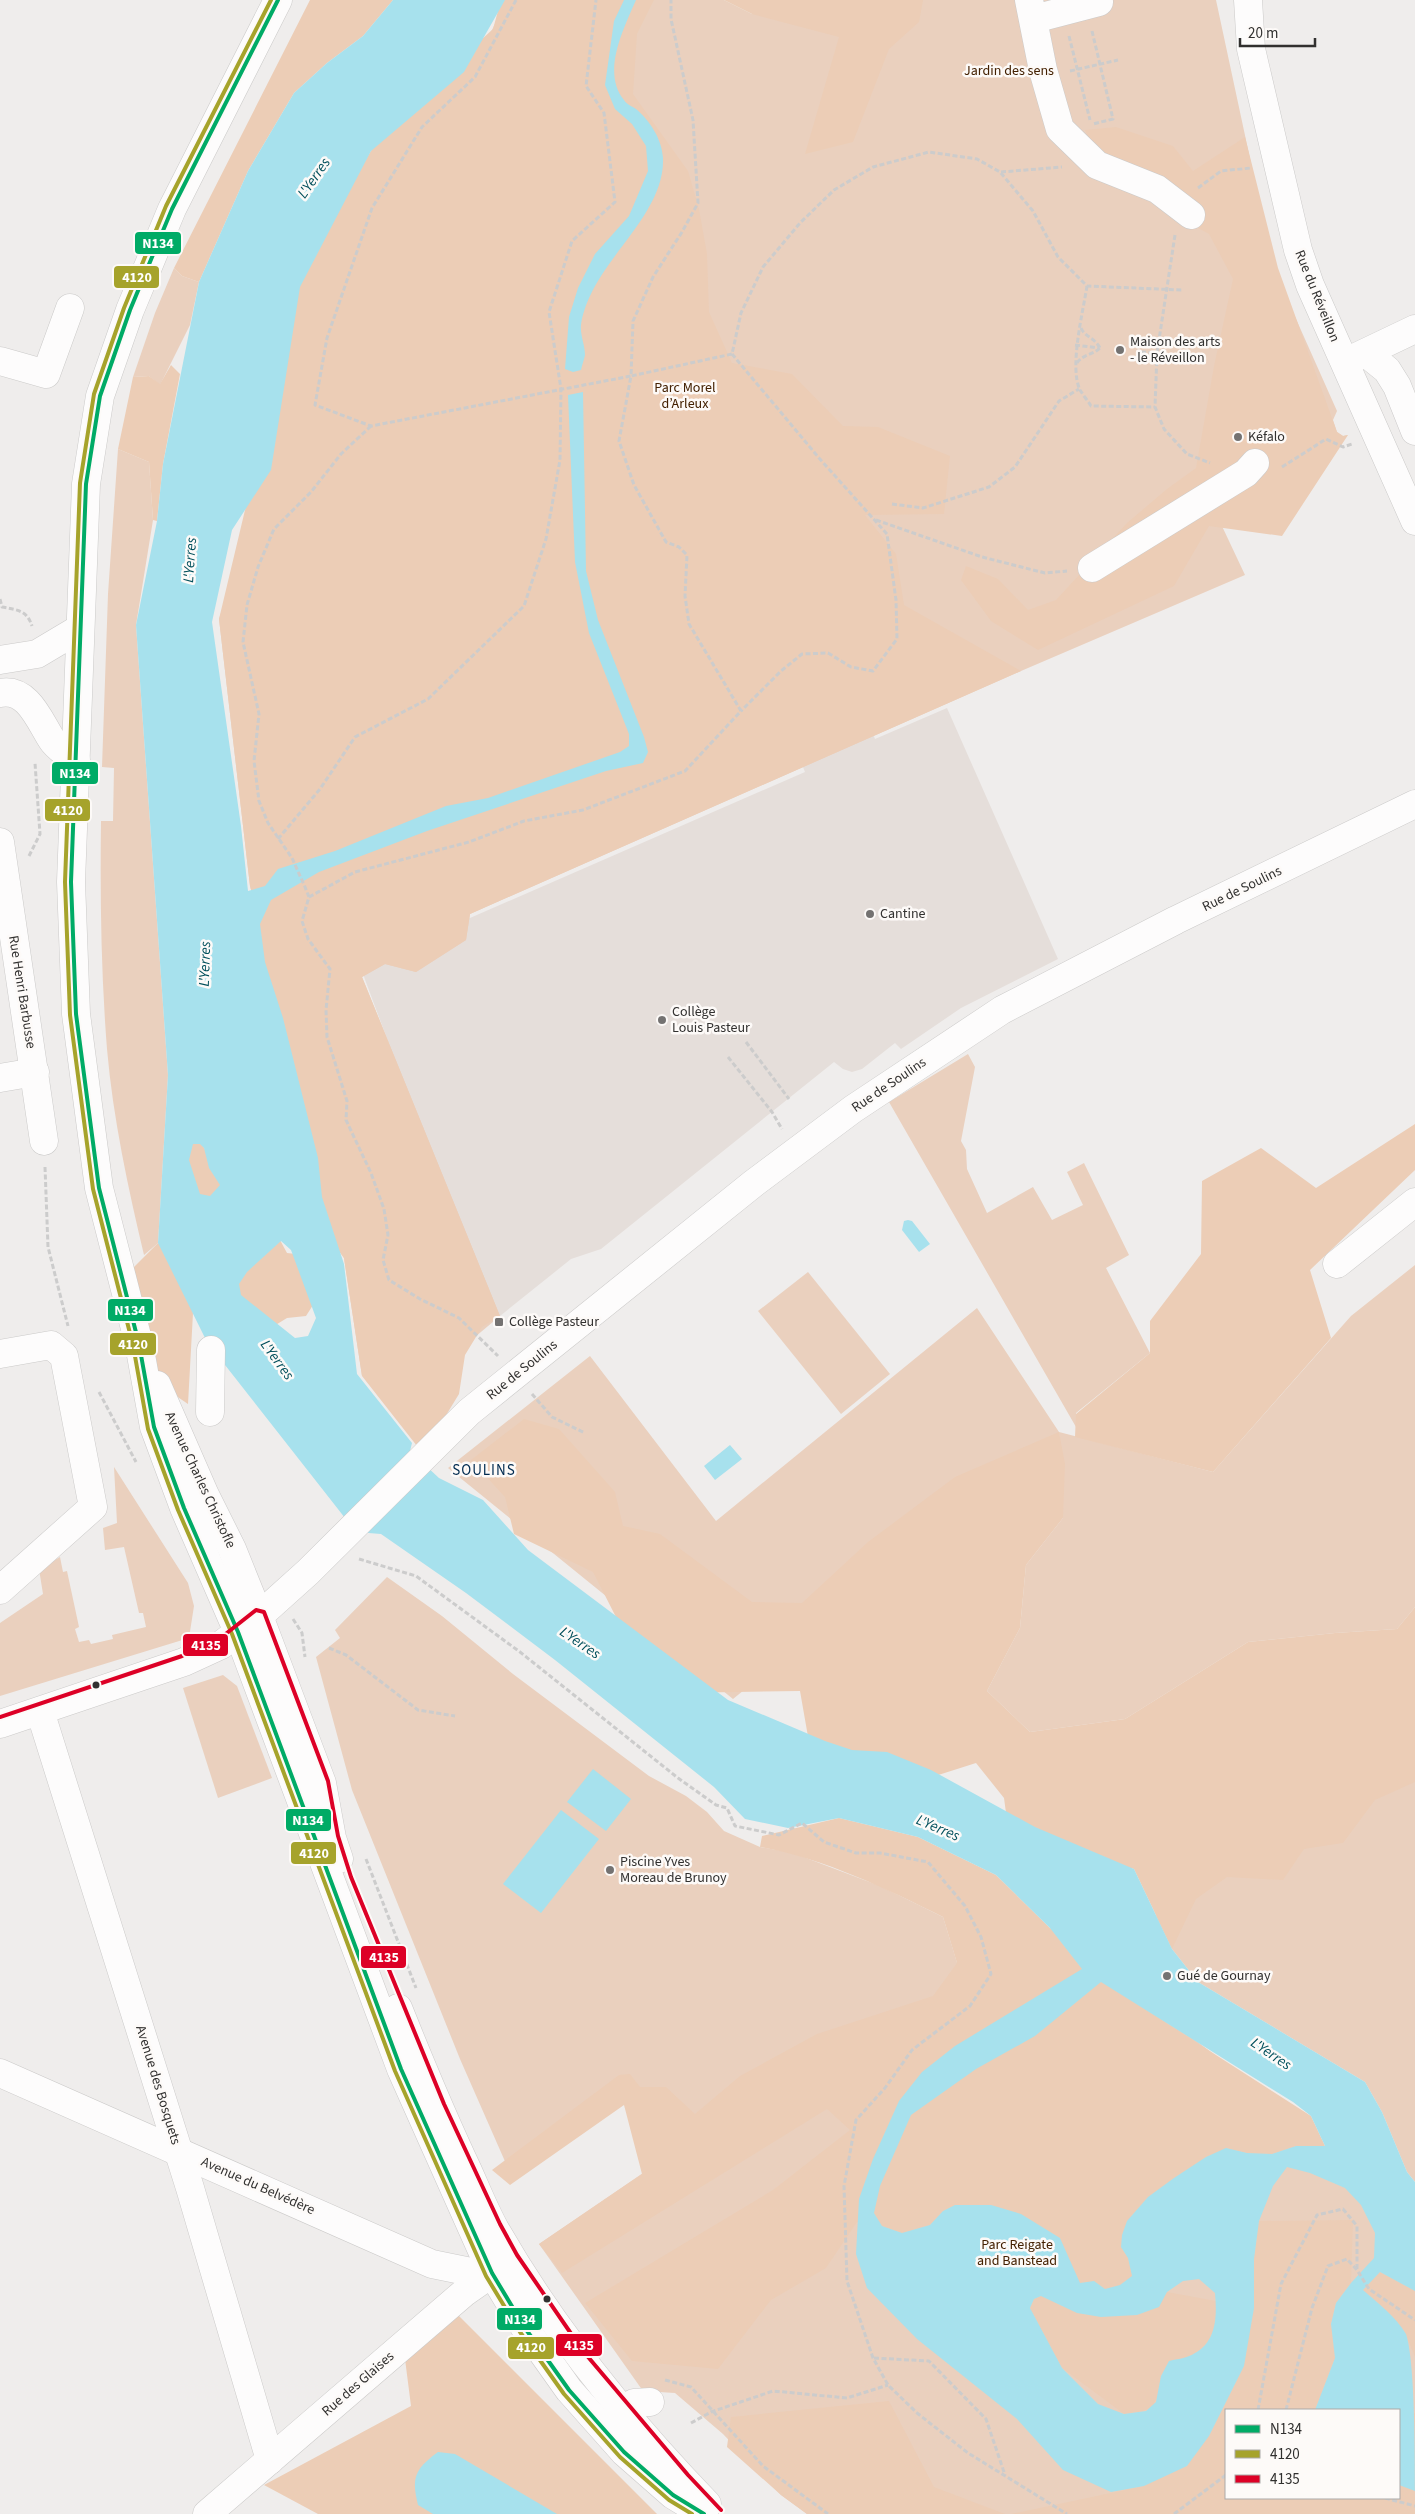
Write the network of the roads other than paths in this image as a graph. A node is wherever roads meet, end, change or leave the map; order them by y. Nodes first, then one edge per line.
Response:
1 (278, 0) edge
2 (1248, 0) edge
3 (1083, 6) road end
4 (1032, 10) edge
5 (1187, 212) road end
6 (70, 308) dead end
7 (1415, 329) edge
8 (1355, 358) junction
9 (0, 361) edge
10 (1415, 431) edge
11 (1251, 468) road end
12 (1415, 521) edge
13 (1092, 568) road end
14 (79, 629) junction
15 (0, 660) edge
16 (0, 693) edge
17 (76, 761) junction
18 (1415, 804) edge
19 (2, 855) edge
20 (5, 911) edge
21 (35, 1072) junction
22 (0, 1078) edge
23 (44, 1141) road end
24 (1415, 1202) edge
25 (1337, 1264) dead end
26 (211, 1350) dead end
27 (0, 1354) edge
28 (210, 1412) dead end
29 (0, 1590) edge
30 (248, 1624) junction
31 (40, 1711) junction
32 (0, 1724) edge
33 (0, 2073) edge
34 (178, 2150) junction
35 (502, 2266) junction
36 (644, 2397) junction
37 (624, 2452) junction
38 (270, 2460) junction
39 (207, 2514) edge
40 (704, 2514) edge
41 (717, 2514) edge

1 - 14 street, Avenue Charles Christofle
2 - 8 street, Rue du Réveillon
3 - 4 street
4 - 5 street
6 - 9 street
7 - 8 street
8 - 10 street
8 - 12 street, Rue du Réveillon
11 - 13 street
14 - 15 street
14 - 17 street, Avenue Charles Christofle
16 - 17 street
17 - 30 street, Avenue Charles Christofle
18 - 30 street, Rue de Soulins
19 - 20 street, Rue Henri Barbusse
20 - 21 street, Rue Henri Barbusse
21 - 22 street
21 - 23 street, Rue Henri Barbusse
24 - 25 street
26 - 28 street
27 - 29 street
30 - 31 street
30 - 35 street, Avenue Charles Christofle
31 - 32 street
31 - 34 street, Avenue des Bosquets
33 - 34 street, Avenue du Belvédère
34 - 35 street, Avenue du Belvédère
34 - 38 street, Avenue des Bosquets
35 - 36 street
35 - 37 street
35 - 38 street, Rue des Glaises
36 - 37 street
36 - 41 street
37 - 40 street
38 - 39 street, Rue des Glaises

